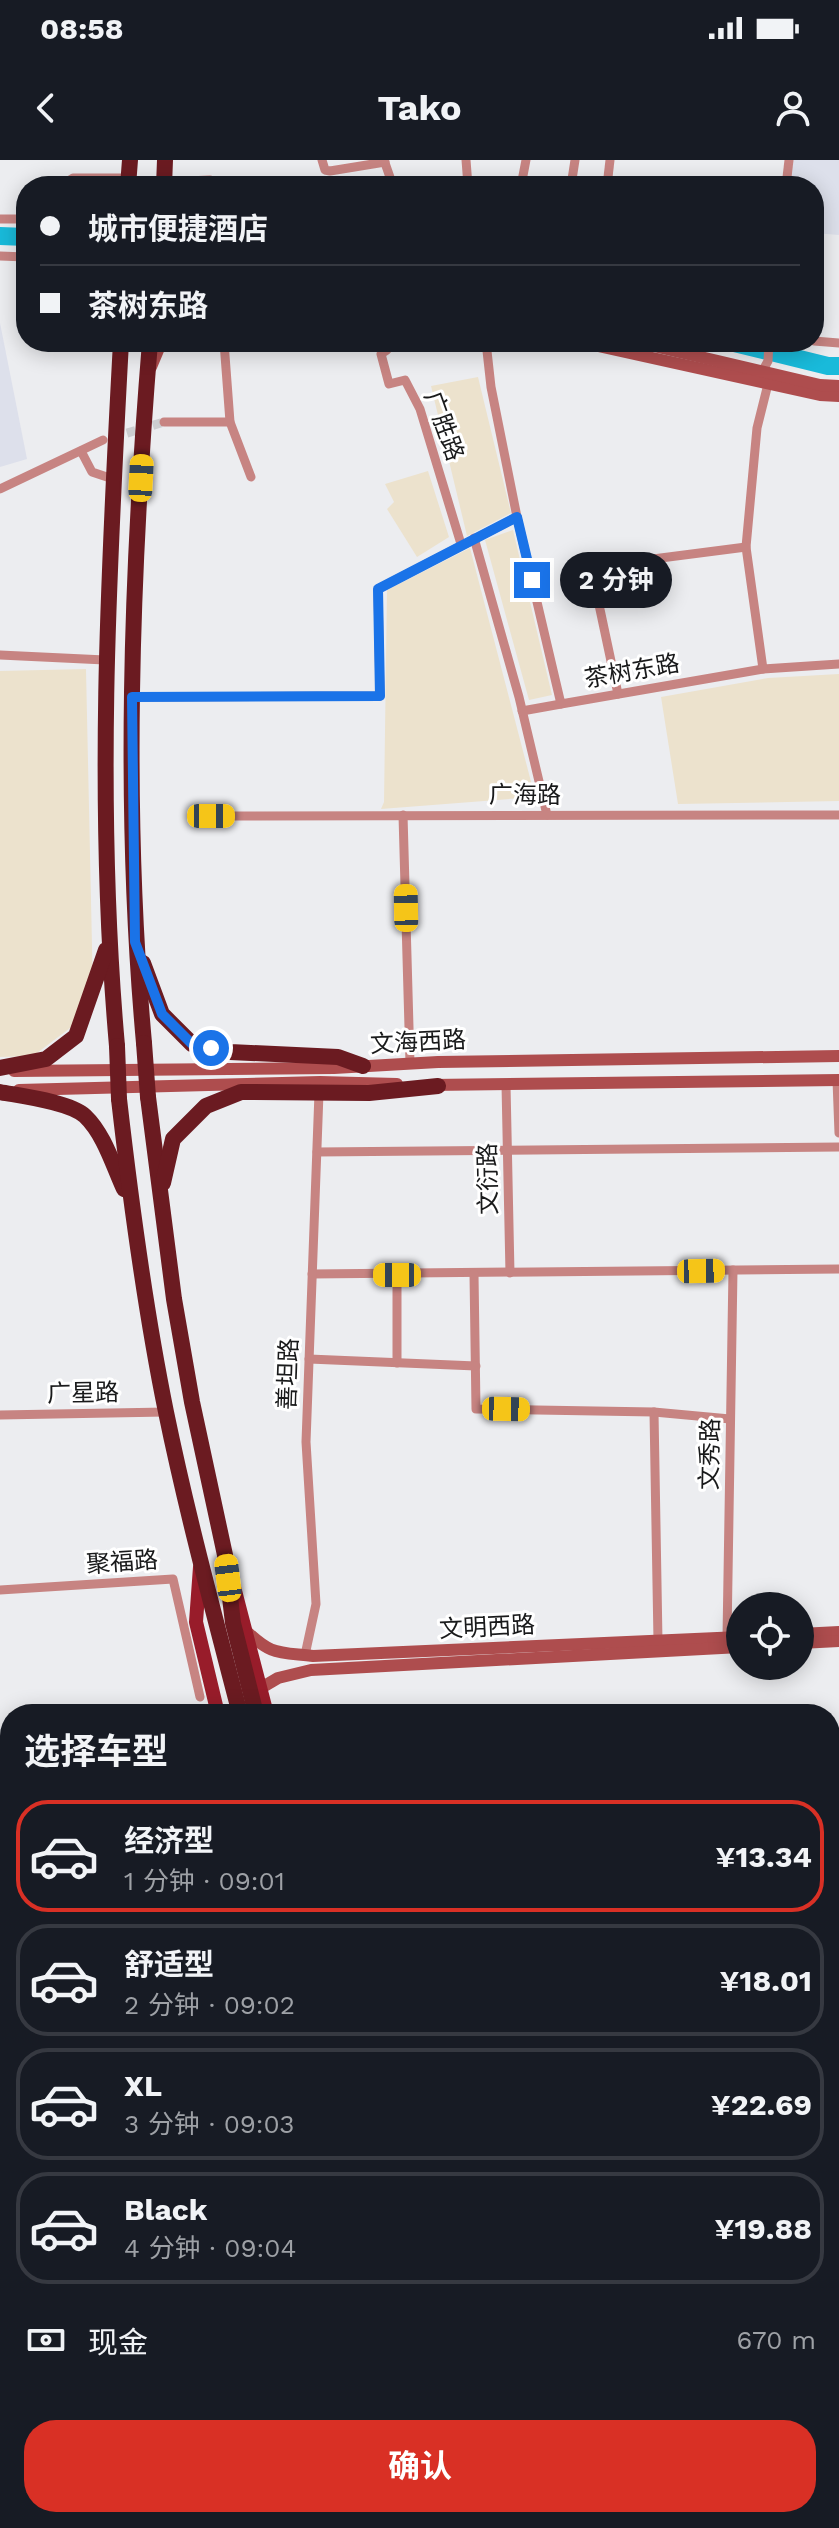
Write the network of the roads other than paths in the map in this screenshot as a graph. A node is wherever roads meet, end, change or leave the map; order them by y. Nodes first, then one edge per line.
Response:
1 (322, 160) edge
2 (385, 161) edge
3 (120, 352) edge
4 (149, 352) edge
5 (157, 352) edge
6 (225, 352) edge
7 (384, 352) edge
8 (487, 352) edge
9 (625, 352) edge
10 (691, 352) edge
11 (768, 352) edge
12 (766, 366) junction
13 (148, 374) junction
14 (768, 384) junction
15 (839, 386) edge
16 (839, 396) edge
17 (164, 422) tunnel mouth
18 (230, 422) junction
19 (103, 440) tunnel mouth
20 (81, 451) junction
21 (251, 477) dead end
22 (113, 479) junction
23 (0, 489) edge
24 (517, 517) junction
25 (474, 538) junction
26 (461, 544) junction
27 (746, 547) junction
28 (0, 655) edge
29 (105, 660) junction
30 (839, 664) edge
31 (763, 669) junction
32 (618, 694) junction
33 (132, 697) junction
34 (561, 704) junction
35 (522, 711) junction
36 (403, 815) junction
37 (547, 815) junction
38 (839, 815) edge
39 (211, 816) dead end
40 (135, 942) junction
41 (108, 945) junction
42 (839, 1056) edge
43 (410, 1063) junction
44 (363, 1066) junction
45 (0, 1070) edge
46 (838, 1080) edge
47 (506, 1085) junction
48 (438, 1086) junction
49 (0, 1091) edge
50 (319, 1093) junction
51 (839, 1133) edge
52 (839, 1147) edge
53 (507, 1150) junction
54 (317, 1152) junction
55 (131, 1205) junction
56 (160, 1205) junction
57 (839, 1269) edge
58 (733, 1270) junction
59 (510, 1273) junction
60 (312, 1274) junction
61 (474, 1274) junction
62 (397, 1275) junction
63 (309, 1359) junction
64 (397, 1363) junction
65 (476, 1366) junction
66 (166, 1412) junction
67 (654, 1412) junction
68 (0, 1415) edge
69 (730, 1419) junction
70 (200, 1563) junction
71 (0, 1590) edge
72 (732, 1592) edge
73 (239, 1626) junction
74 (839, 1632) edge
75 (814, 1633) edge
76 (726, 1637) edge
77 (658, 1641) junction
78 (839, 1641) edge
79 (814, 1642) edge
80 (726, 1648) edge
81 (305, 1655) junction
82 (261, 1688) junction
83 (200, 1697) dead end
84 (216, 1704) edge
85 (242, 1704) edge
86 (244, 1704) edge
87 (265, 1704) edge

1 - 2 street
3 - 22 highway
4 - 13 highway
5 - 13 main road
6 - 18 street
7 - 26 street, 广胜路
8 - 24 street, 茶树东路
9 - 14 main road
10 - 12 main road
11 - 12 street
12 - 15 main road
13 - 33 highway
14 - 16 main road
14 - 27 street
17 - 18 street
18 - 21 street
19 - 20 street
20 - 22 street
20 - 23 street
22 - 29 highway
24 - 25 street
24 - 34 street, 茶树东路
25 - 26 street
25 - 35 street
26 - 33 street
27 - 31 street
27 - 32 street
28 - 29 street
29 - 41 highway
30 - 31 street, 茶树东路
31 - 32 street, 茶树东路
32 - 34 street, 茶树东路
33 - 40 highway
34 - 35 street
35 - 37 street
36 - 37 street, 广海路
36 - 39 street, 广海路
36 - 43 street
37 - 38 street, 广海路
40 - 44 highway
40 - 56 highway, bridge
41 - 45 highway
41 - 55 highway, bridge
42 - 43 main road, 文海西路
43 - 44 main road, 文海西路
44 - 45 main road, 文海西路
46 - 47 main road, 文海西路
46 - 51 street
47 - 48 main road, 文海西路
47 - 53 street, 文衍路
48 - 49 main road, 文海西路
48 - 50 highway
49 - 55 highway
50 - 54 street, 善坦路
50 - 56 highway
52 - 53 street
53 - 54 street
53 - 59 street, 文衍路
54 - 60 street, 善坦路
55 - 66 highway
56 - 73 highway
57 - 58 street
58 - 59 street
58 - 69 street, 文秀路
59 - 61 street
60 - 62 street
60 - 63 street, 善坦路
61 - 62 street
61 - 65 street
62 - 64 street
63 - 64 street
63 - 81 street, 善坦路
64 - 65 street
65 - 67 street
66 - 68 street, 广星路
66 - 70 highway
67 - 69 street
67 - 77 street
69 - 72 street, 文秀路
70 - 84 main road
70 - 85 highway
71 - 83 street, 聚福路
73 - 81 main road, 文明西路
73 - 82 main road
73 - 86 highway
74 - 75 main road
76 - 77 main road, 文明西路
77 - 81 main road, 文明西路
78 - 79 main road
80 - 82 main road, 文明西路
82 - 87 main road

